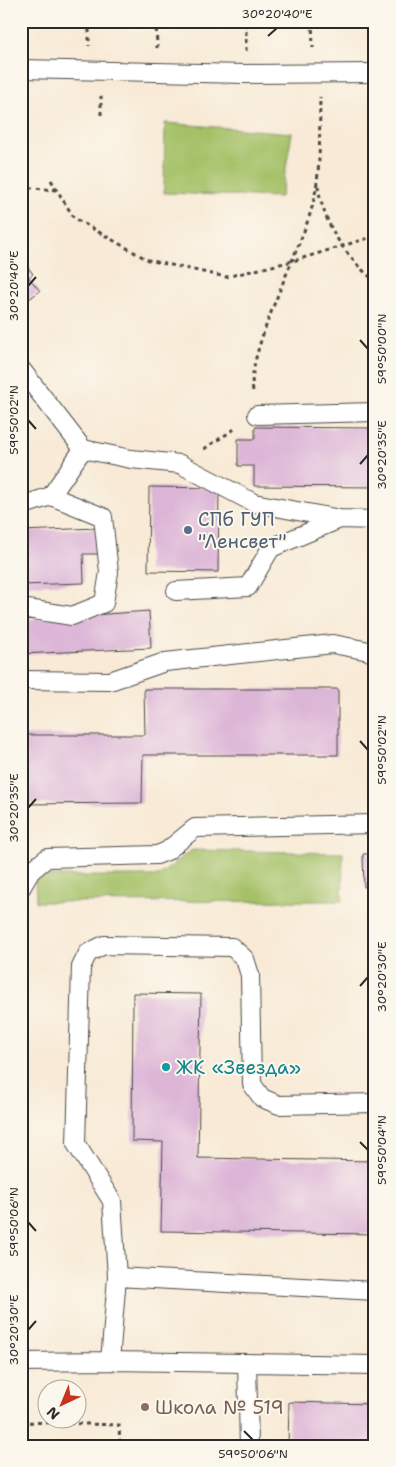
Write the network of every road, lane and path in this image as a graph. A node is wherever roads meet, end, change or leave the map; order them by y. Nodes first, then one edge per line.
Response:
1 (21, 68) edge
2 (375, 73) edge
3 (321, 74) junction
4 (51, 180) dead end
5 (318, 183) junction
6 (21, 187) edge
7 (56, 190) junction
8 (375, 236) edge
9 (343, 246) junction
10 (293, 261) junction
11 (375, 281) edge
12 (21, 369) edge
13 (375, 412) edge
14 (258, 415) junction
15 (83, 449) junction
16 (180, 464) junction
17 (51, 496) junction
18 (21, 506) edge
19 (340, 519) junction
20 (375, 520) edge
21 (176, 591) dead end
22 (21, 608) edge
23 (375, 655) edge
24 (21, 680) edge
25 (375, 824) edge
26 (21, 888) edge
27 (375, 1104) edge
28 (117, 1277) junction
29 (375, 1291) edge
30 (110, 1360) junction
31 (21, 1362) edge
32 (247, 1363) junction
33 (375, 1365) edge
34 (21, 1422) edge
35 (120, 1446) edge
36 (250, 1446) edge

1 - 3 lane
2 - 3 lane
3 - 5 path
4 - 7 path
5 - 9 path
5 - 10 path
6 - 7 path
7 - 10 path
8 - 9 path
9 - 10 path
9 - 11 path
10 - 14 path
12 - 15 lane
13 - 14 lane
14 - 16 path
15 - 16 lane
15 - 17 lane
16 - 19 lane
17 - 18 lane
17 - 22 lane
19 - 20 lane
19 - 21 lane
23 - 24 lane
25 - 26 lane
27 - 28 lane
28 - 29 lane
28 - 30 lane
30 - 31 lane
30 - 32 lane
32 - 33 lane
32 - 36 lane
34 - 35 path

